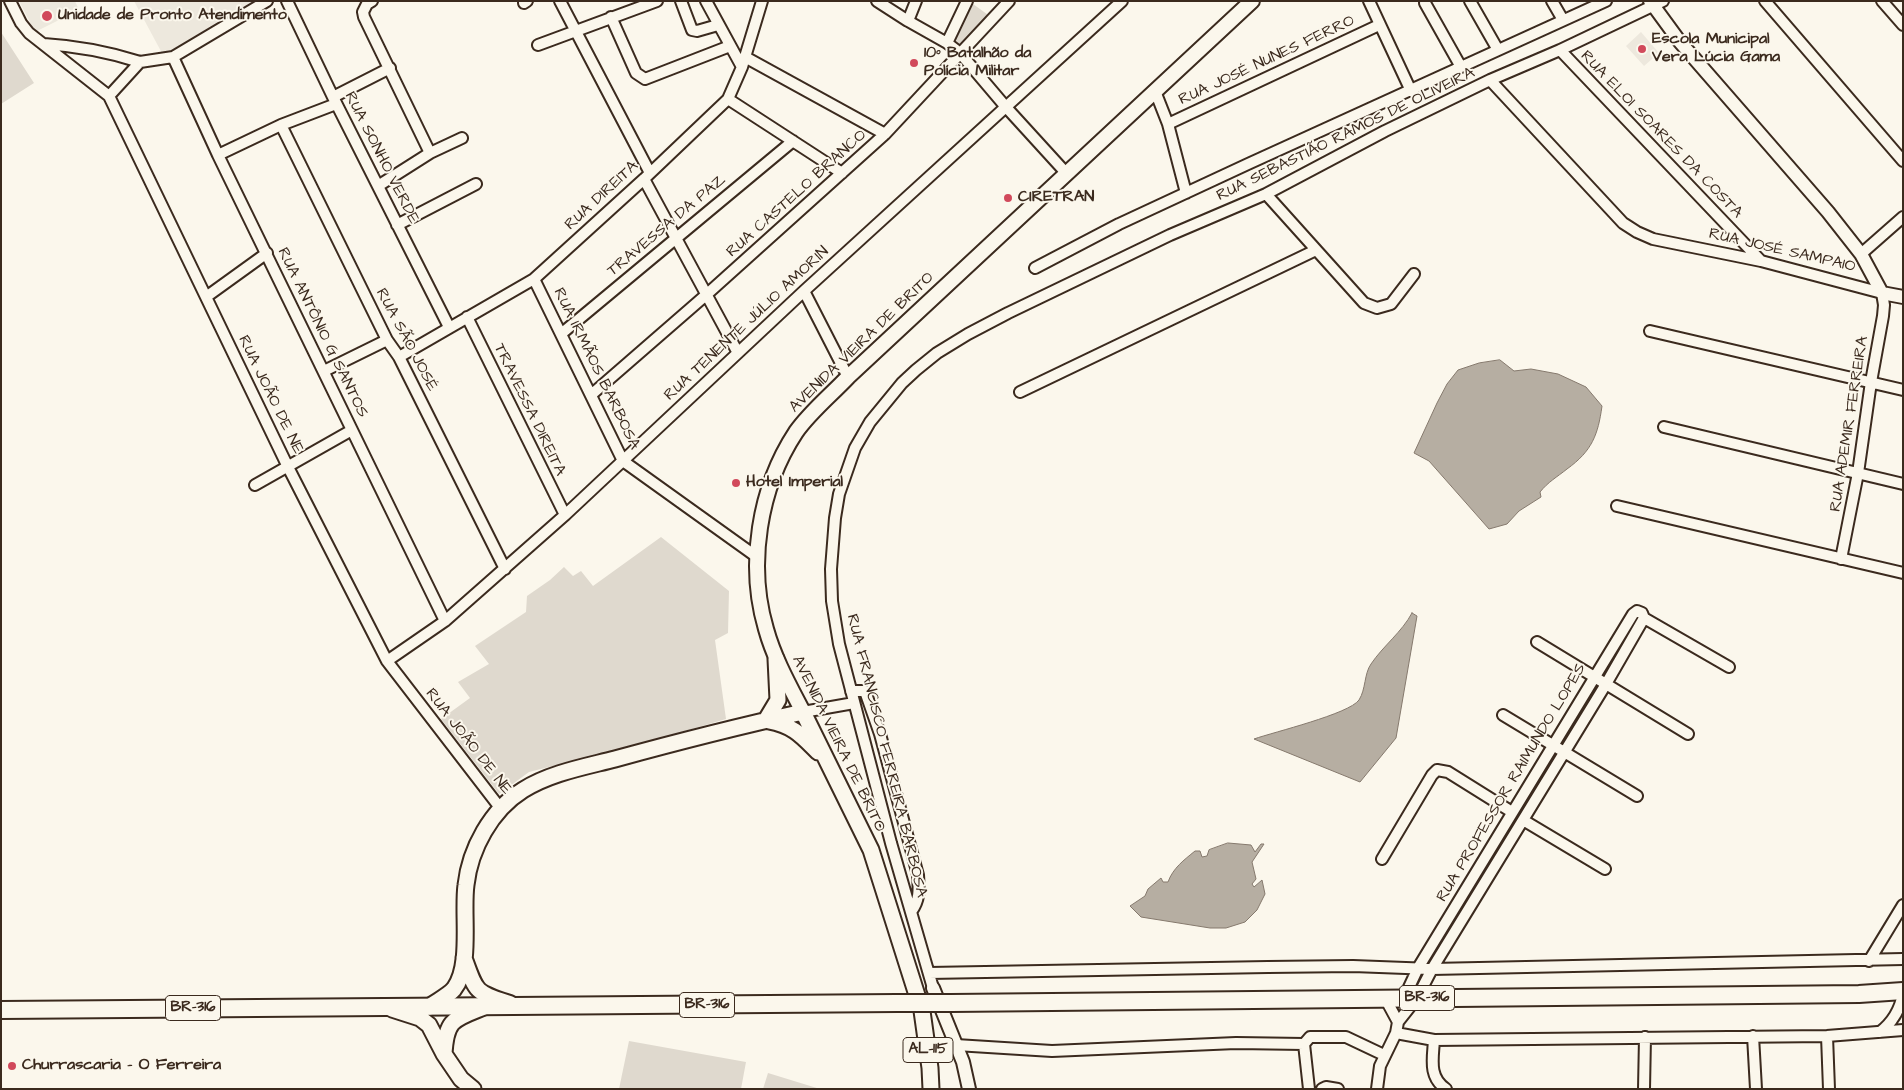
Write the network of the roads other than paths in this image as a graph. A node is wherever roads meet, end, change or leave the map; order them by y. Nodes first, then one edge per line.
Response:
1 (10, 1) edge
2 (267, 1) edge
3 (287, 1) edge
4 (372, 1) edge
5 (560, 1) edge
6 (657, 1) edge
7 (681, 1) edge
8 (706, 1) edge
9 (762, 1) edge
10 (877, 1) edge
11 (916, 1) edge
12 (966, 1) edge
13 (1009, 1) edge
14 (1122, 1) edge
15 (1368, 1) edge
16 (1470, 1) edge
17 (1552, 1) edge
18 (1606, 1) edge
19 (1765, 1) edge
20 (1882, 1) edge
21 (1248, 2) edge
22 (1425, 3) dead end
23 (1656, 3) edge
24 (611, 17) junction
25 (1563, 20) junction
26 (908, 22) junction
27 (718, 25) junction
28 (1379, 25) junction
29 (1903, 25) edge
30 (575, 31) junction
31 (947, 43) junction
32 (44, 44) junction
33 (538, 45) dead end
34 (730, 46) junction
35 (1498, 50) junction
36 (1560, 50) junction
37 (960, 53) junction
38 (745, 56) junction
39 (173, 57) junction
40 (140, 62) junction
41 (742, 67) junction
42 (1461, 67) junction
43 (390, 68) junction
44 (1490, 80) junction
45 (1155, 91) junction
46 (1411, 91) junction
47 (109, 96) junction
48 (728, 99) junction
49 (335, 100) junction
50 (1005, 106) junction
51 (1168, 124) junction
52 (281, 126) junction
53 (885, 134) junction
54 (462, 138) dead end
55 (793, 141) junction
56 (430, 153) junction
57 (218, 155) junction
58 (1903, 161) edge
59 (842, 173) junction
60 (1067, 174) junction
61 (647, 176) junction
62 (476, 184) dead end
63 (378, 186) junction
64 (1186, 193) junction
65 (1266, 194) junction
66 (1903, 217) edge
67 (398, 225) junction
68 (676, 238) junction
69 (1316, 250) junction
70 (267, 253) junction
71 (1861, 254) junction
72 (1761, 261) junction
73 (1035, 268) dead end
74 (1414, 274) dead end
75 (534, 279) junction
76 (804, 291) junction
77 (1882, 293) junction
78 (706, 295) junction
79 (206, 297) junction
80 (1903, 297) edge
81 (467, 317) junction
82 (449, 327) junction
83 (1650, 331) dead end
84 (561, 334) junction
85 (387, 340) junction
86 (738, 353) junction
87 (937, 353) joint
88 (399, 357) junction
89 (324, 371) junction
90 (848, 377) junction
91 (1871, 382) junction
92 (1903, 390) edge
93 (1020, 392) dead end
94 (590, 395) junction
95 (1664, 427) dead end
96 (352, 430) junction
97 (623, 461) junction
98 (288, 466) junction
99 (1858, 473) junction
100 (1903, 484) edge
101 (255, 485) dead end
102 (1617, 506) dead end
103 (565, 516) junction
104 (757, 557) junction
105 (1841, 559) junction
106 (505, 569) junction
107 (1903, 573) edge
108 (1644, 618) junction
109 (445, 620) junction
110 (1537, 642) dead end
111 (776, 659) junction
112 (387, 661) junction
113 (1729, 668) dead end
114 (1594, 677) junction
115 (1606, 684) junction
116 (851, 691) junction
117 (854, 704) junction
118 (803, 712) junction
119 (1503, 715) dead end
120 (766, 720) junction
121 (1688, 734) dead end
122 (1553, 746) junction
123 (1563, 753) junction
124 (829, 764) junction
125 (1637, 796) dead end
126 (501, 809) junction
127 (1512, 812) junction
128 (1522, 820) junction
129 (1382, 859) dead end
130 (1605, 869) dead end
131 (1903, 905) edge
132 (911, 912) junction
133 (464, 956) junction
134 (1903, 959) edge
135 (1869, 961) junction
136 (1418, 968) junction
137 (1432, 969) junction
138 (929, 973) junction
139 (932, 988) joint
140 (1903, 992) edge
141 (1385, 998) junction
142 (1410, 998) junction
143 (518, 1006) junction
144 (386, 1007) junction
145 (429, 1007) junction
146 (485, 1007) junction
147 (1, 1010) edge
148 (922, 1011) junction
149 (1398, 1022) junction
150 (1903, 1030) edge
151 (1880, 1032) junction
152 (1396, 1033) junction
153 (1753, 1036) junction
154 (1827, 1036) junction
155 (1645, 1037) junction
156 (1434, 1040) junction
157 (956, 1044) junction
158 (1304, 1044) junction
159 (444, 1054) junction
160 (1384, 1055) junction
161 (472, 1089) edge
162 (922, 1089) edge
163 (931, 1089) edge
164 (969, 1089) edge
165 (1309, 1089) edge
166 (1322, 1089) edge
167 (1338, 1089) edge
168 (1377, 1089) edge
169 (1446, 1089) edge
170 (1644, 1089) edge
171 (1756, 1089) edge
172 (1829, 1089) edge

1 - 32 street, RUA JOÃO DE NE
2 - 39 street
3 - 49 street, RUA SONHO VERDE
4 - 43 street
5 - 30 street
6 - 24 street
7 - 27 street
8 - 27 street
9 - 38 street, RUA DIREITA
10 - 26 street
11 - 26 street
12 - 31 street
13 - 37 street, RUA CASTELO BRANCO
14 - 50 street, RUA TENENTE JÚLIO AMORIN
15 - 28 street
16 - 35 street
17 - 25 street
18 - 25 street, RUA SEBASTIÃO RAMOS DE OLIVEIRA
19 - 58 street
20 - 29 street
21 - 45 main road, AVENIDA VIEIRA DE BRITO
22 - 42 street
23 - 36 street, RUA SEBASTIÃO RAMOS DE OLIVEIRA
23 - 71 street
24 - 30 street
24 - 34 street
25 - 35 street, RUA SEBASTIÃO RAMOS DE OLIVEIRA
26 - 31 street
27 - 34 street
28 - 46 street
28 - 51 street, RUA JOSÉ NUNES FERRO
30 - 33 street
30 - 61 street
31 - 37 street
32 - 40 street
32 - 47 street, RUA JOÃO DE NE
34 - 41 street
35 - 42 street, RUA SEBASTIÃO RAMOS DE OLIVEIRA
36 - 44 street, RUA SEBASTIÃO RAMOS DE OLIVEIRA
36 - 72 street, RUA ELOI SOARES DA COSTA
37 - 50 street
37 - 53 street, RUA CASTELO BRANCO
38 - 41 street, RUA DIREITA
38 - 53 street
39 - 40 street
39 - 57 street, RUA ANTÔNIO G SANTOS
40 - 47 street
41 - 48 street, RUA DIREITA
42 - 46 street, RUA SEBASTIÃO RAMOS DE OLIVEIRA
43 - 49 street
43 - 56 street
44 - 65 street, RUA SEBASTIÃO RAMOS DE OLIVEIRA
44 - 72 street, RUA JOSÉ SAMPAIO
45 - 51 street
45 - 60 main road, AVENIDA VIEIRA DE BRITO
46 - 64 street, RUA SEBASTIÃO RAMOS DE OLIVEIRA
47 - 79 street, RUA JOÃO DE NE
48 - 55 street
48 - 61 street, RUA DIREITA
49 - 52 street
49 - 63 street, RUA SONHO VERDE
50 - 60 street
50 - 76 street, RUA TENENTE JÚLIO AMORIN
51 - 64 street
52 - 57 street
52 - 85 street, RUA SÃO JOSÉ
53 - 59 street, RUA CASTELO BRANCO
54 - 56 street
55 - 59 street
55 - 68 street, TRAVESSA DA PAZ
56 - 63 street
57 - 70 street, RUA ANTÔNIO G SANTOS
59 - 78 street, RUA CASTELO BRANCO
60 - 90 main road, AVENIDA VIEIRA DE BRITO
61 - 68 street
61 - 75 street, RUA DIREITA
62 - 67 street
63 - 67 street, RUA SONHO VERDE
64 - 73 street, RUA SEBASTIÃO RAMOS DE OLIVEIRA
65 - 69 street
65 - 87 street, RUA SEBASTIÃO RAMOS DE OLIVEIRA
66 - 71 street
67 - 82 street, RUA SONHO VERDE
68 - 78 street
68 - 84 street, TRAVESSA DA PAZ
69 - 74 street
69 - 93 street
70 - 79 street
70 - 89 street, RUA ANTÔNIO G SANTOS
71 - 77 street
72 - 77 street, RUA JOSÉ SAMPAIO
75 - 81 street, RUA DIREITA
75 - 84 street, RUA IRMÃOS BARBOSA
76 - 86 street, RUA TENENTE JÚLIO AMORIN
76 - 90 street
77 - 80 street, RUA JOSÉ SAMPAIO
77 - 91 street, RUA ADEMIR FERREIRA
78 - 86 street
78 - 94 street, RUA CASTELO BRANCO
79 - 98 street, RUA JOÃO DE NE
81 - 82 street, RUA DIREITA
81 - 103 street, TRAVESSA DIREITA
82 - 88 street, RUA DIREITA
83 - 91 street
84 - 94 street, RUA IRMÃOS BARBOSA
85 - 88 street, RUA SÃO JOSÉ
85 - 89 street
86 - 97 street, RUA TENENTE JÚLIO AMORIN
87 - 116 street, RUA FRANCISCO FERREIRA BARBOSA
88 - 106 street, RUA SÃO JOSÉ
89 - 96 street, RUA ANTÔNIO G SANTOS
90 - 104 main road, AVENIDA VIEIRA DE BRITO
91 - 92 street
91 - 99 street, RUA ADEMIR FERREIRA
94 - 97 street, RUA IRMÃOS BARBOSA
95 - 99 street
96 - 98 street
96 - 109 street, RUA ANTÔNIO G SANTOS
97 - 103 street, RUA TENENTE JÚLIO AMORIN
97 - 104 street, RUA IRMÃOS BARBOSA
98 - 101 street
98 - 112 street, RUA JOÃO DE NE
99 - 100 street
99 - 105 street, RUA ADEMIR FERREIRA
102 - 105 street
103 - 106 street, RUA TENENTE JÚLIO AMORIN
104 - 111 main road, AVENIDA VIEIRA DE BRITO
105 - 107 street
106 - 109 street, RUA TENENTE JÚLIO AMORIN
108 - 113 street
108 - 114 street, RUA PROFESSOR RAIMUNDO LOPES
108 - 115 street, RUA PROFESSOR RAIMUNDO LOPES
109 - 112 street, RUA TENENTE JÚLIO AMORIN
110 - 114 street
111 - 118 main road, AVENIDA VIEIRA DE BRITO
111 - 120 main road
112 - 126 street, RUA JOÃO DE NE
114 - 115 street
114 - 122 street, RUA PROFESSOR RAIMUNDO LOPES
115 - 121 street
115 - 123 street, RUA PROFESSOR RAIMUNDO LOPES
116 - 117 street, RUA FRANCISCO FERREIRA BARBOSA
116 - 132 street
117 - 118 street
117 - 132 street, RUA FRANCISCO FERREIRA BARBOSA
118 - 120 main road
118 - 124 main road, AVENIDA VIEIRA DE BRITO
119 - 122 street
120 - 124 main road
120 - 126 main road
122 - 123 street
122 - 127 street, RUA PROFESSOR RAIMUNDO LOPES
123 - 125 street
123 - 128 street, RUA PROFESSOR RAIMUNDO LOPES
124 - 148 main road, AVENIDA VIEIRA DE BRITO
126 - 133 main road
127 - 129 street
127 - 136 street, RUA PROFESSOR RAIMUNDO LOPES
128 - 130 street
128 - 137 street, RUA PROFESSOR RAIMUNDO LOPES
131 - 135 street
132 - 138 street, RUA FRANCISCO FERREIRA BARBOSA
133 - 143 main road
133 - 145 main road
134 - 135 street
135 - 137 street
136 - 137 street
136 - 138 street
136 - 142 street, RUA PROFESSOR RAIMUNDO LOPES
137 - 142 street, RUA PROFESSOR RAIMUNDO LOPES
138 - 139 street, RUA FRANCISCO FERREIRA BARBOSA
139 - 157 street
140 - 142 highway, BR-316
140 - 151 street
141 - 142 highway, BR-316
141 - 143 highway, BR-316, bridge
141 - 149 street
142 - 149 street
143 - 146 highway, BR-316
144 - 145 highway, BR-316
144 - 147 highway, BR-316
144 - 159 main road
145 - 146 highway, BR-316
146 - 159 main road
148 - 162 main road
148 - 163 main road, AL-115
149 - 152 street
150 - 151 street
151 - 154 street
152 - 156 street
152 - 160 street
153 - 154 street
153 - 155 street
153 - 171 street
154 - 172 street
155 - 156 street
155 - 170 street
156 - 169 street
157 - 158 street
157 - 164 street
158 - 160 street
158 - 165 street
159 - 161 main road
160 - 168 street
166 - 167 street

